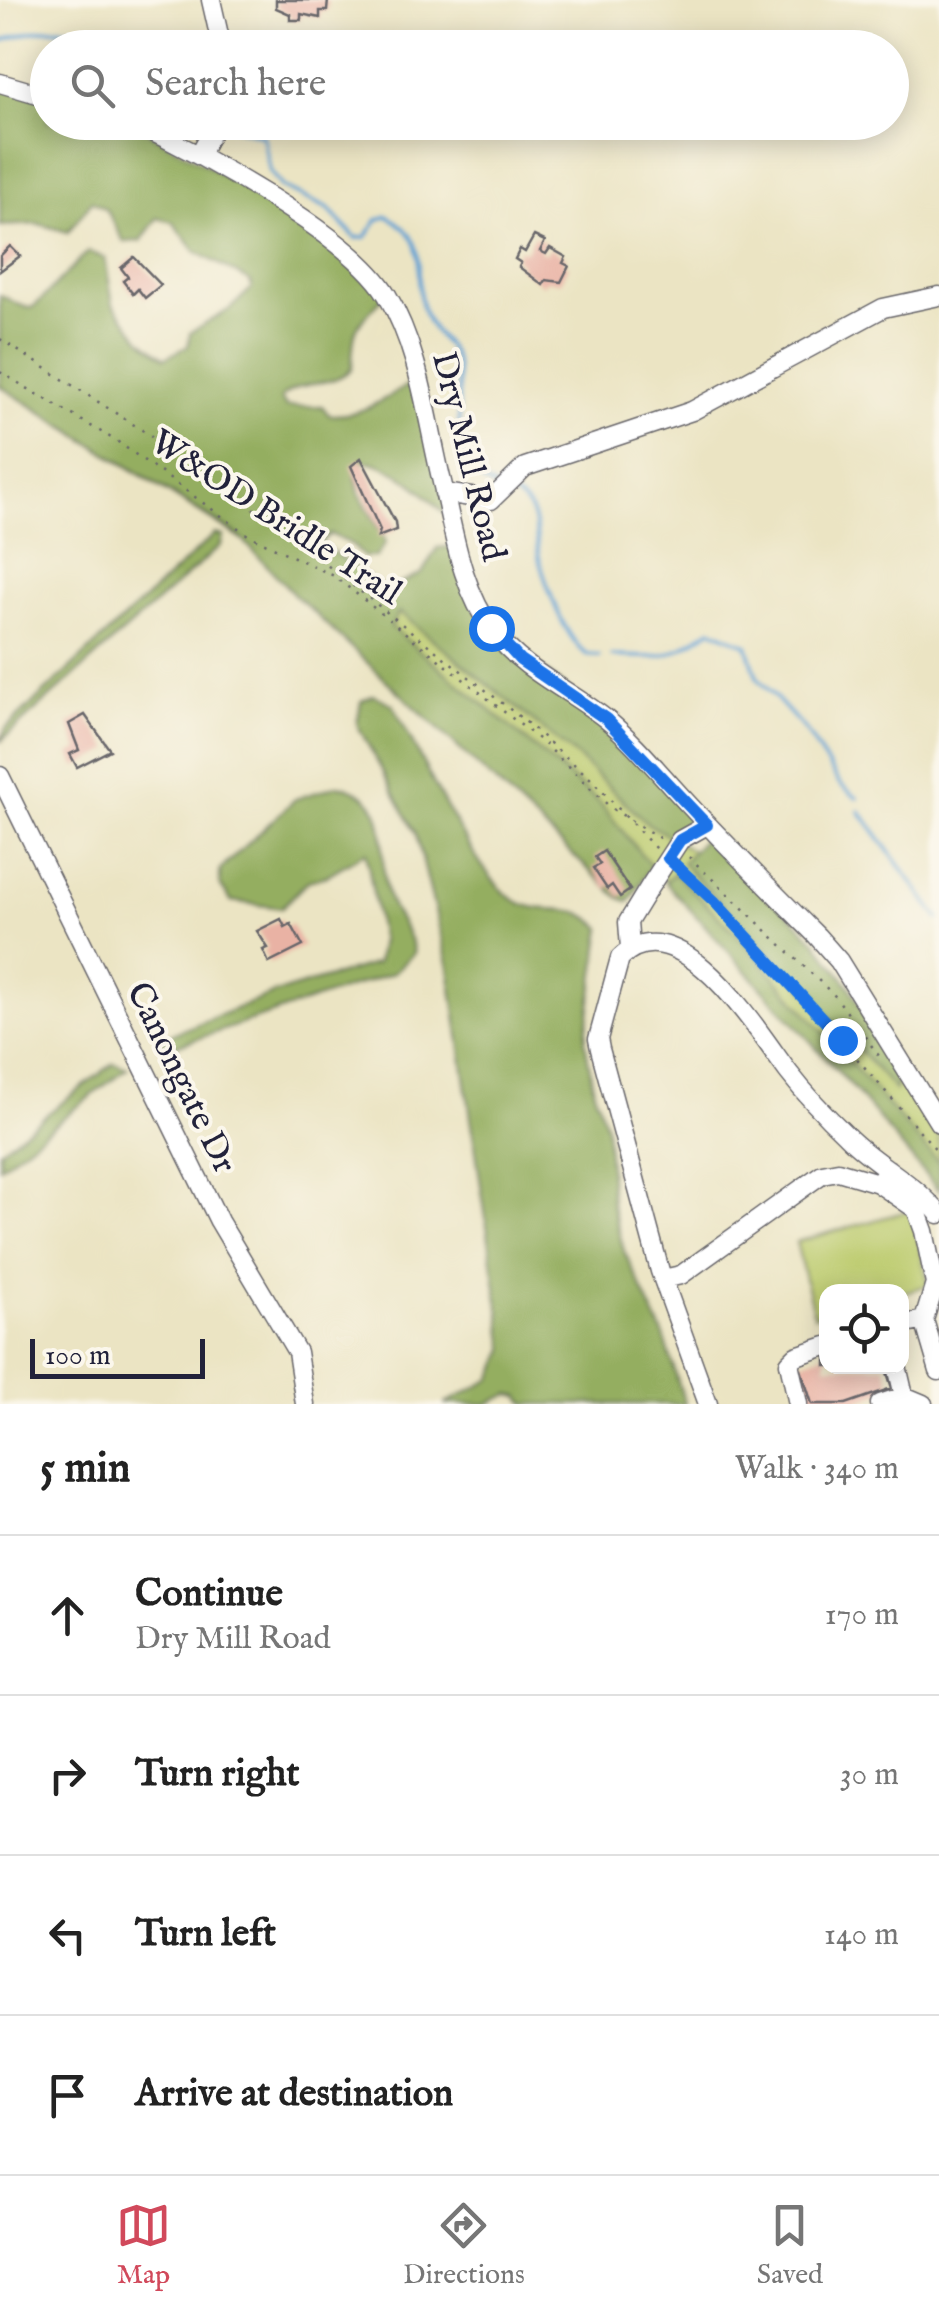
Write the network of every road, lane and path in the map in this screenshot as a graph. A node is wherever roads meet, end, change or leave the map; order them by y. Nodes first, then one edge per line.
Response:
1 (211, 0) edge
2 (218, 30) edge
3 (0, 83) edge
4 (30, 92) edge
5 (170, 140) edge
6 (207, 140) edge
7 (200, 154) junction
8 (939, 296) edge
9 (0, 339) edge
10 (0, 372) edge
11 (444, 493) junction
12 (0, 776) edge
13 (621, 812) junction
14 (707, 825) junction
15 (671, 853) junction
16 (630, 948) junction
17 (880, 1058) dead end
18 (939, 1123) edge
19 (939, 1154) edge
20 (883, 1176) junction
21 (939, 1214) edge
22 (663, 1279) junction
23 (924, 1320) junction
24 (909, 1323) edge
25 (819, 1348) edge
26 (939, 1371) edge
27 (899, 1374) edge
28 (904, 1396) junction
29 (305, 1404) edge
30 (708, 1404) edge
31 (798, 1404) edge
32 (880, 1404) edge
33 (923, 1404) edge

1 - 2 street
3 - 4 street
5 - 7 street, Dry Mill Road
6 - 7 street
7 - 11 street, Dry Mill Road
8 - 11 street
9 - 13 path
10 - 13 path, W&OD Bridle Trail
11 - 14 street, Dry Mill Road
12 - 29 street, Canongate Dr
13 - 15 path
13 - 15 path, W&OD Bridle Trail
14 - 15 street
14 - 18 street, Dry Mill Road
15 - 16 street
15 - 17 path, W&OD Bridle Trail
15 - 19 path
16 - 20 street
16 - 22 street
20 - 21 street
20 - 22 street
20 - 23 street
22 - 30 street
23 - 24 street
23 - 26 street
25 - 31 street
27 - 28 street
28 - 32 street
28 - 33 street

